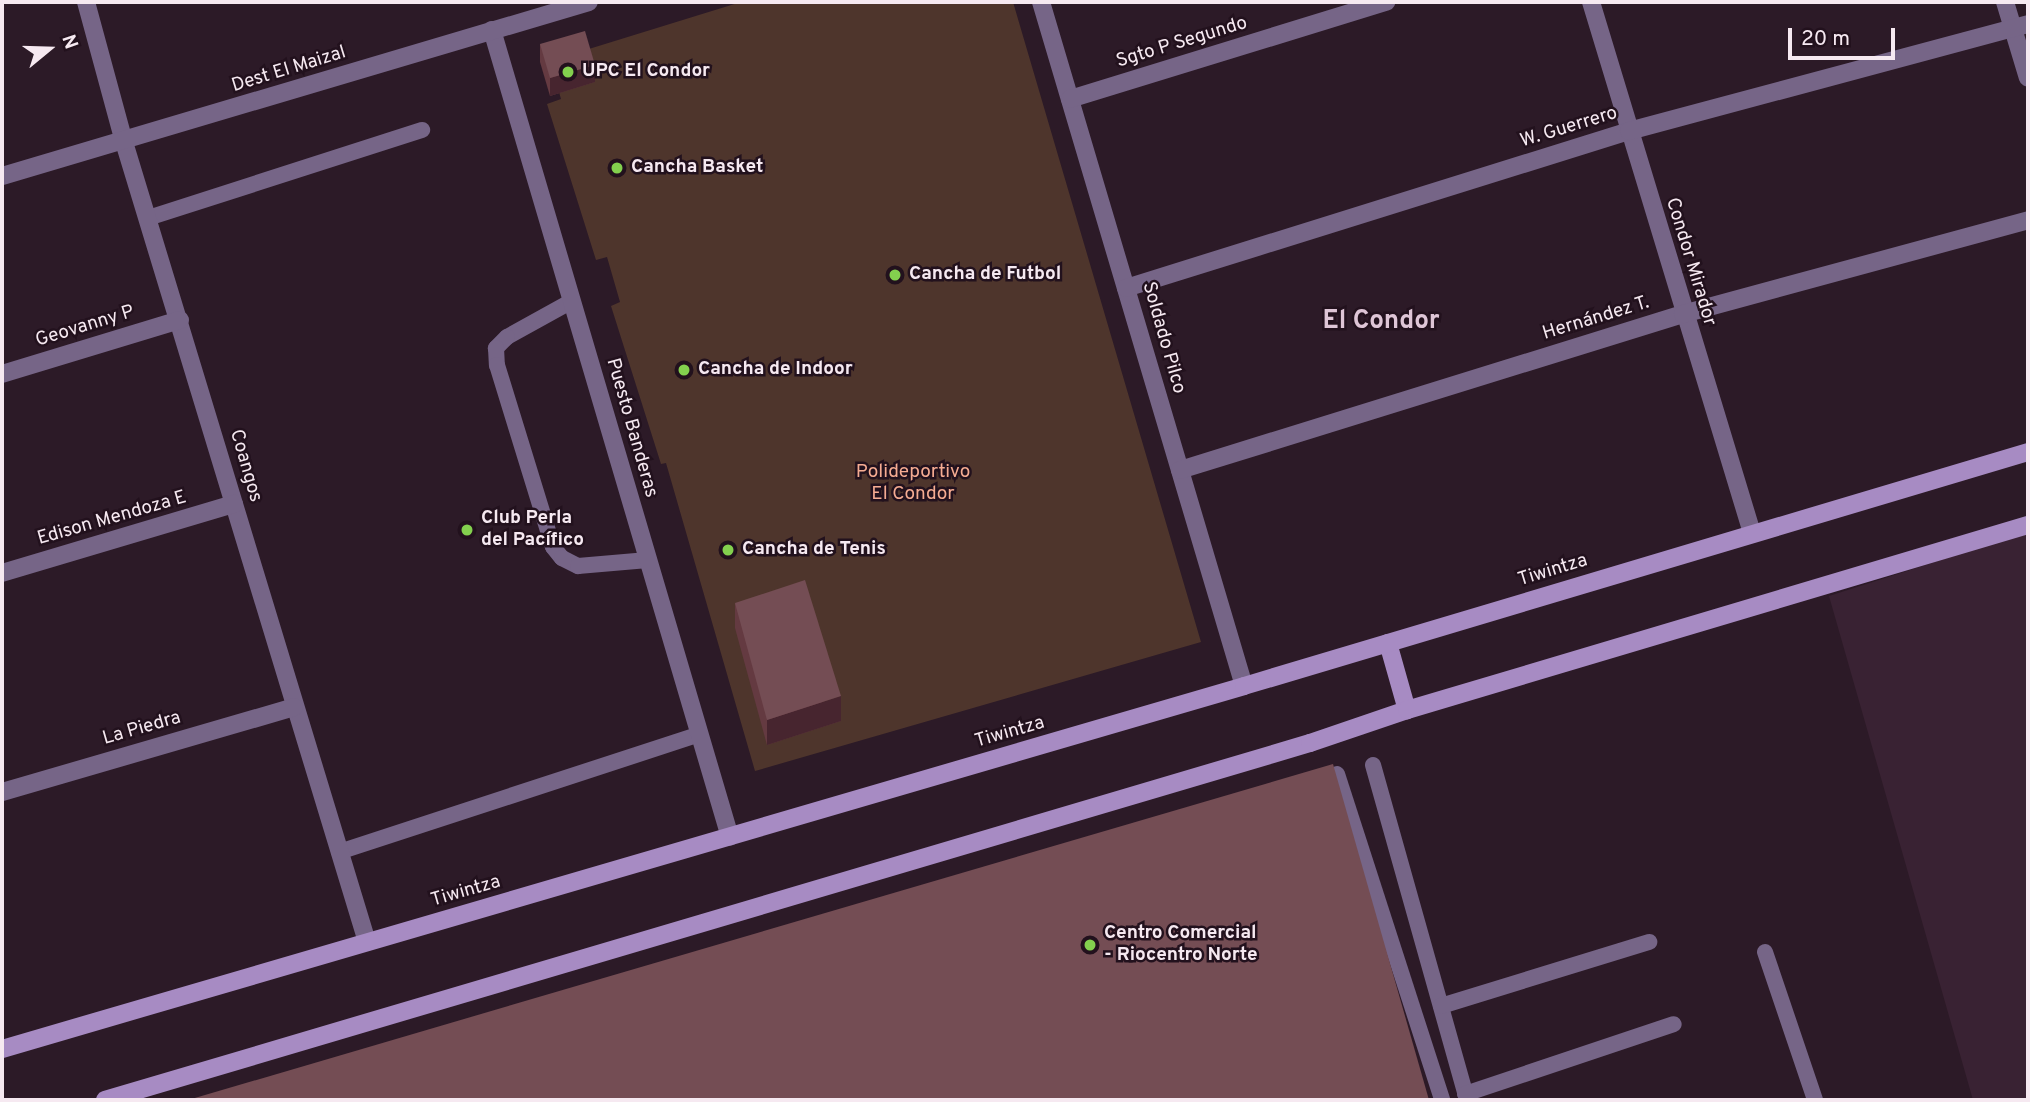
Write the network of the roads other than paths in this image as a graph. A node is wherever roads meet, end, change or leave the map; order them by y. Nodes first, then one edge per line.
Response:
1 (86, 2) edge
2 (589, 2) edge
3 (1041, 2) edge
4 (1386, 2) edge
5 (1591, 2) edge
6 (2004, 2) edge
7 (2020, 26) edge
8 (492, 30) junction
9 (2028, 78) edge
10 (1070, 99) junction
11 (422, 130) dead end
12 (1629, 131) junction
13 (124, 142) junction
14 (2, 176) edge
15 (148, 218) junction
16 (2028, 220) edge
17 (1126, 288) junction
18 (572, 301) junction
19 (1684, 314) junction
20 (180, 320) junction
21 (2, 374) edge
22 (2028, 452) edge
23 (1180, 470) junction
24 (234, 504) junction
25 (2028, 525) edge
26 (1752, 533) junction
27 (648, 560) junction
28 (2, 573) edge
29 (1388, 643) junction
30 (1244, 686) junction
31 (294, 706) junction
32 (1407, 710) junction
33 (699, 733) junction
34 (1373, 765) dead end
35 (1338, 774) edge
36 (2, 792) edge
37 (730, 837) junction
38 (339, 852) junction
39 (367, 942) junction
40 (1649, 942) dead end
41 (1765, 952) dead end
42 (1441, 1006) junction
43 (1674, 1024) dead end
44 (2, 1049) edge
45 (1466, 1097) edge
46 (105, 1100) edge
47 (1442, 1100) edge
48 (1815, 1100) edge

1 - 13 street, Coangos
2 - 8 street, Dest El Maizal
3 - 10 street, Soldado Pilco
4 - 10 street, Sgto P Segundo
5 - 12 street, Condor Mirador
6 - 7 street
7 - 9 street
7 - 12 street, W. Guerrero
8 - 13 street, Dest El Maizal
8 - 18 street, Puesto Banderas
10 - 17 street, Soldado Pilco
11 - 15 lane
12 - 17 street, W. Guerrero
12 - 19 street, Condor Mirador
13 - 14 street, Dest El Maizal
13 - 15 street, Coangos
15 - 20 street, Coangos
16 - 19 street, Hernández T.
17 - 23 street, Soldado Pilco
18 - 27 street, Puesto Banderas
18 - 27 lane
19 - 23 street, Hernández T.
19 - 26 street, Condor Mirador
20 - 21 street, Geovanny P
20 - 24 street, Coangos
22 - 26 street, Tiwintza
23 - 30 street, Soldado Pilco
24 - 28 street, Edison Mendoza E
24 - 31 street, Coangos
25 - 32 street
26 - 29 street, Tiwintza
27 - 33 street, Puesto Banderas
29 - 30 street, Tiwintza
29 - 32 street
30 - 37 street, Tiwintza
31 - 36 street, La Piedra
31 - 38 street, Coangos
32 - 46 street
33 - 37 street, Puesto Banderas
33 - 38 lane
34 - 42 lane
35 - 47 lane
37 - 39 street, Tiwintza
38 - 39 street, Coangos
39 - 44 street, Tiwintza
40 - 42 lane
41 - 48 lane
42 - 45 lane
43 - 45 lane

